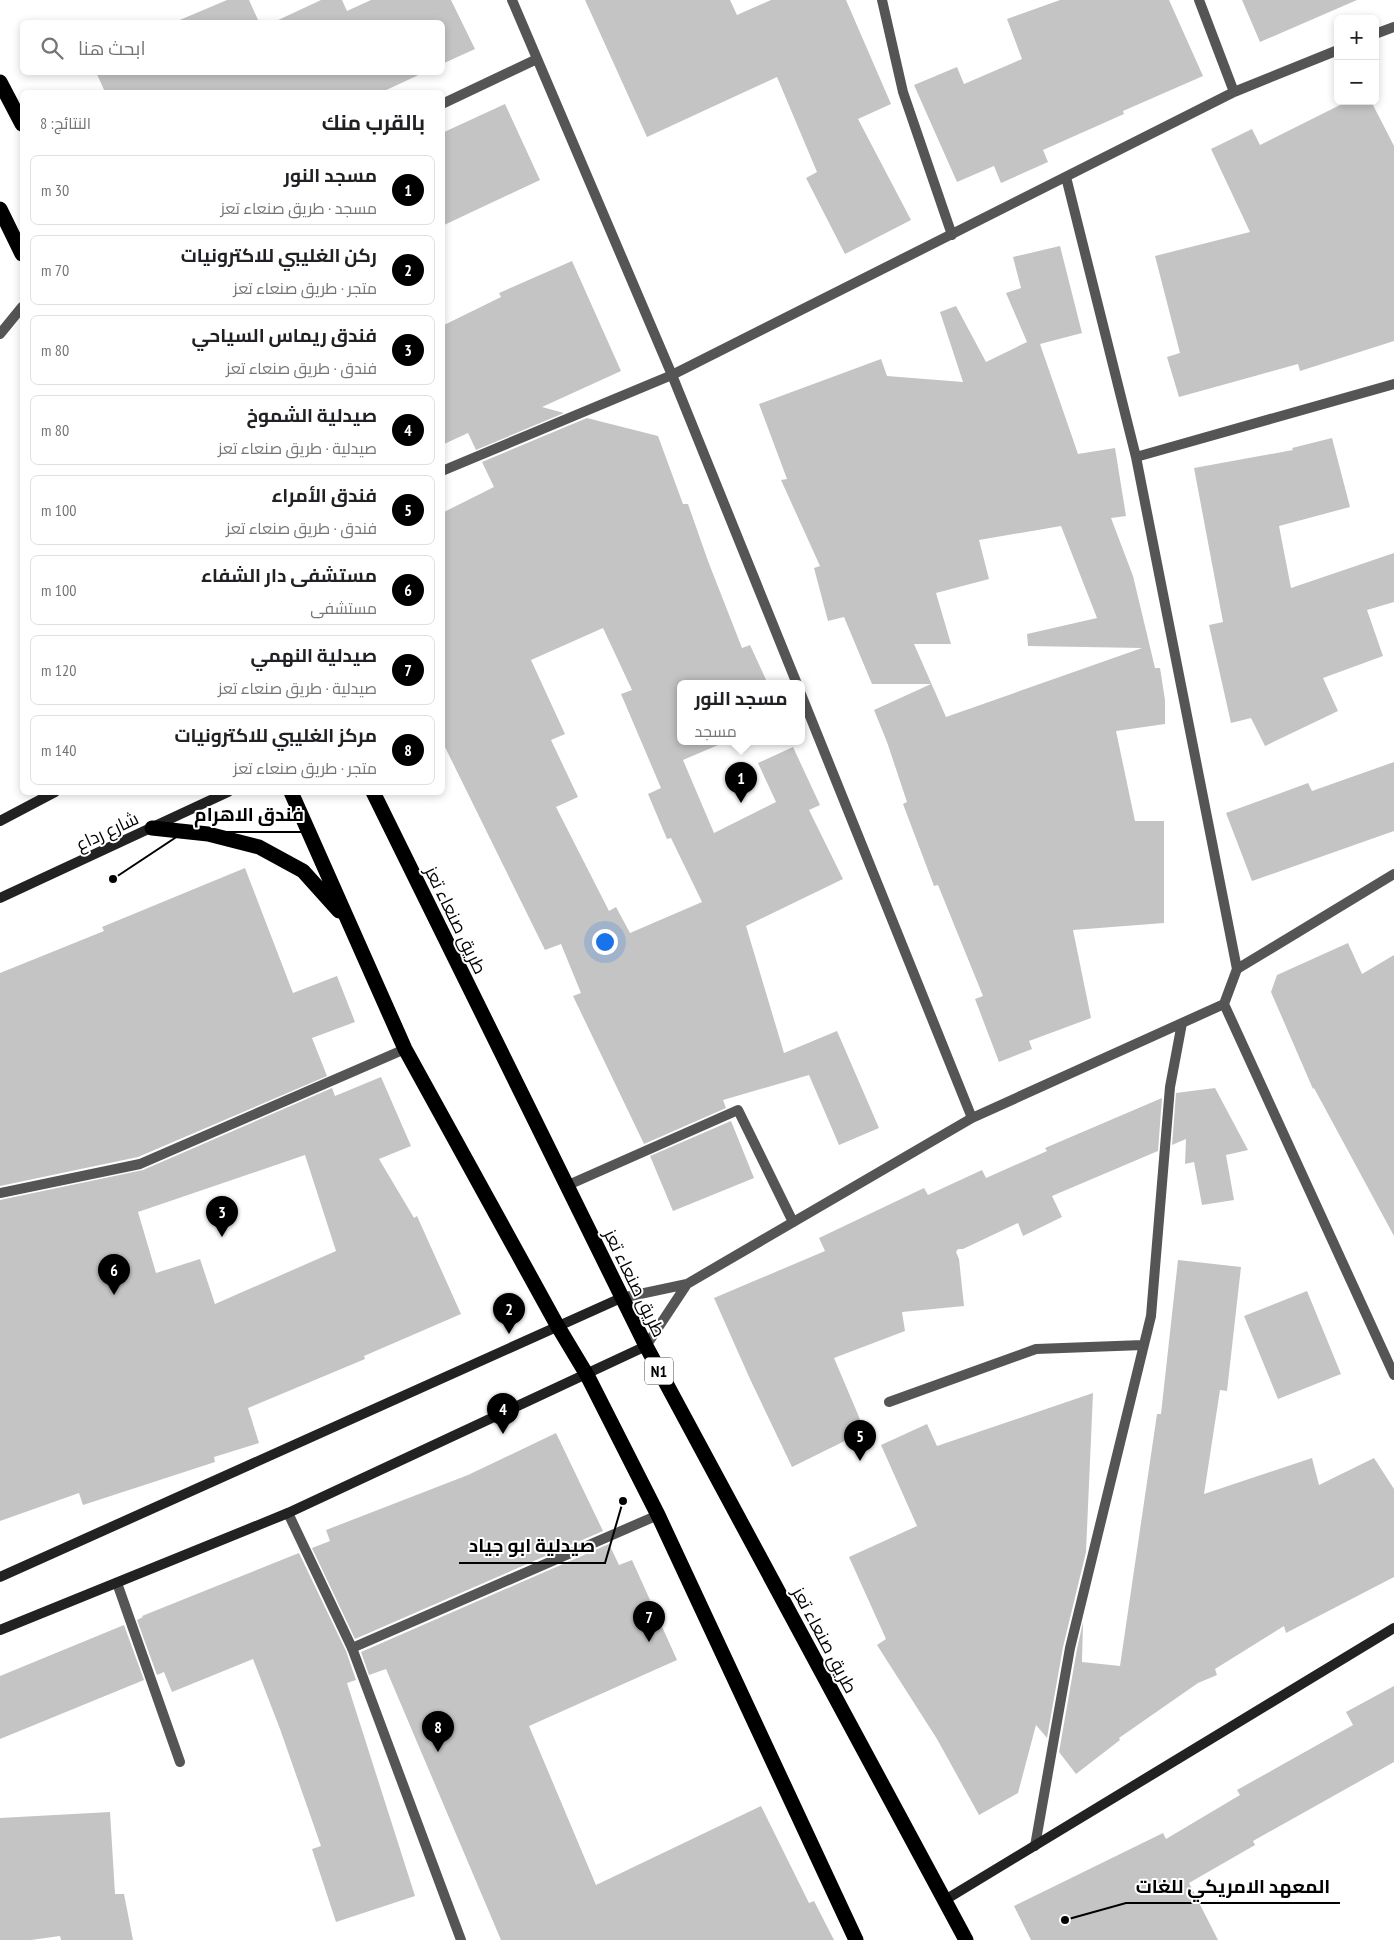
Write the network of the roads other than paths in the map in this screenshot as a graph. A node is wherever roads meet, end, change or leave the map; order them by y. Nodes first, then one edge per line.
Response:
1 (512, 0) edge
2 (882, 0) edge
3 (1200, 0) edge
4 (1394, 26) edge
5 (1379, 32) edge
6 (1334, 52) edge
7 (537, 59) junction
8 (0, 82) edge
9 (1234, 92) junction
10 (445, 103) edge
11 (20, 120) edge
12 (1066, 177) junction
13 (0, 209) edge
14 (952, 235) junction
15 (20, 250) edge
16 (20, 309) edge
17 (0, 334) edge
18 (672, 375) junction
19 (1394, 384) edge
20 (1136, 457) junction
21 (445, 470) edge
22 (795, 680) edge
23 (805, 704) edge
24 (49, 795) edge
25 (222, 795) edge
26 (292, 795) edge
27 (374, 795) edge
28 (0, 821) edge
29 (152, 828) junction
30 (1394, 874) edge
31 (0, 898) edge
32 (347, 920) junction
33 (1237, 969) junction
34 (1224, 1004) junction
35 (1182, 1023) junction
36 (404, 1049) junction
37 (972, 1118) junction
38 (566, 1186) junction
39 (0, 1193) edge
40 (793, 1222) junction
41 (687, 1284) junction
42 (621, 1298) junction
43 (557, 1326) junction
44 (1144, 1345) junction
45 (646, 1346) junction
46 (587, 1375) junction
47 (1394, 1375) edge
48 (889, 1402) dead end
49 (288, 1513) junction
50 (658, 1515) junction
51 (0, 1577) edge
52 (117, 1583) junction
53 (1394, 1628) edge
54 (0, 1630) edge
55 (352, 1648) junction
56 (180, 1762) dead end
57 (1035, 1846) junction
58 (945, 1900) junction
59 (461, 1940) edge
60 (856, 1940) edge
61 (966, 1940) edge

1 - 7 street
2 - 14 street
3 - 9 street
4 - 5 street
6 - 9 street
7 - 10 street
7 - 18 street
8 - 11 highway
9 - 12 street
12 - 14 street
12 - 20 street
13 - 15 highway
14 - 18 street
16 - 17 street
18 - 21 street
18 - 22 street
19 - 20 street
20 - 33 street
23 - 37 street
24 - 28 street
25 - 29 street, شارع رداع
26 - 32 highway
27 - 38 highway, طريق صنعاء تعز / N1
29 - 31 street, شارع رداع
29 - 32 highway
30 - 33 street
32 - 36 highway
33 - 34 street
34 - 35 street
34 - 47 street
35 - 37 street
35 - 44 street
36 - 39 street
36 - 43 highway
37 - 40 street
38 - 40 street
38 - 42 highway, طريق صنعاء تعز / N1
40 - 41 street
41 - 42 street
41 - 45 street
42 - 43 street
42 - 45 highway, طريق صنعاء تعز / N1
43 - 46 highway
43 - 51 street
44 - 48 street
44 - 57 street
45 - 46 street
45 - 58 highway, طريق صنعاء تعز / N1
46 - 49 street
46 - 50 highway
49 - 52 street
49 - 55 street
50 - 55 street
50 - 60 highway
52 - 54 street
52 - 56 street
53 - 57 street
55 - 59 street
57 - 58 street
58 - 61 highway, طريق صنعاء تعز / N1

